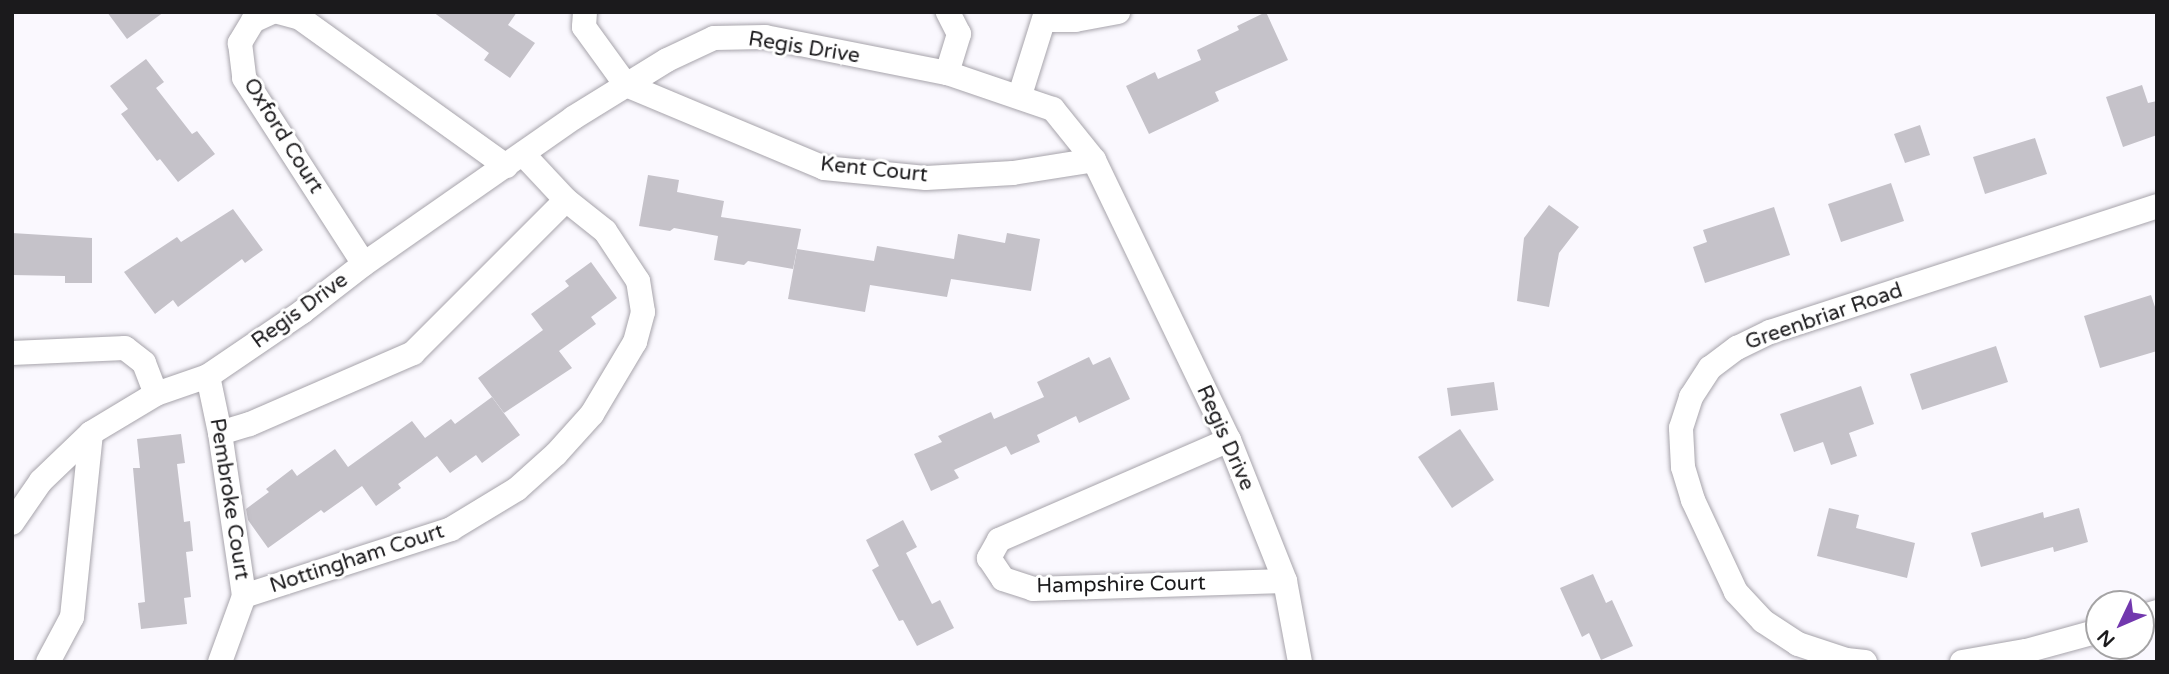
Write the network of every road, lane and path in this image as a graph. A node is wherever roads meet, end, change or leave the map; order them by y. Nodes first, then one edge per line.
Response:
1 (272, 12) edge
2 (278, 12) edge
3 (585, 12) edge
4 (948, 12) edge
5 (1118, 12) edge
6 (1046, 16) edge
7 (947, 73) junction
8 (626, 85) junction
9 (1020, 95) junction
10 (514, 160) junction
11 (1094, 160) junction
12 (566, 200) junction
13 (2157, 206) edge
14 (364, 264) junction
15 (12, 354) edge
16 (208, 376) junction
17 (156, 394) junction
18 (91, 433) junction
19 (220, 433) junction
20 (1229, 440) junction
21 (12, 523) edge
22 (1285, 581) junction
23 (244, 596) junction
24 (2085, 635) edge
25 (48, 662) edge
26 (220, 662) edge
27 (1300, 662) edge
28 (1865, 662) edge
29 (1962, 662) edge

1 - 14 street, Oxford Court
2 - 10 street
3 - 8 street
4 - 7 street
5 - 6 street
6 - 9 street
7 - 8 street, Regis Drive
7 - 9 street, Regis Drive
8 - 10 street, Regis Drive
8 - 11 street, Kent Court
9 - 11 street, Regis Drive
10 - 12 street, Nottingham Court
10 - 14 street, Regis Drive
11 - 20 street, Regis Drive
12 - 19 street
12 - 23 street, Nottingham Court
13 - 28 street, Greenbriar Road
14 - 16 street, Regis Drive
15 - 17 street
16 - 17 street, Regis Drive
16 - 19 street, Pembroke Court
17 - 18 street, Regis Drive
18 - 21 street, Regis Drive
18 - 25 street
19 - 23 street, Pembroke Court
20 - 22 street, Regis Drive
20 - 22 street, Hampshire Court
22 - 27 street, Regis Drive
23 - 26 street, Pembroke Court
24 - 29 street

